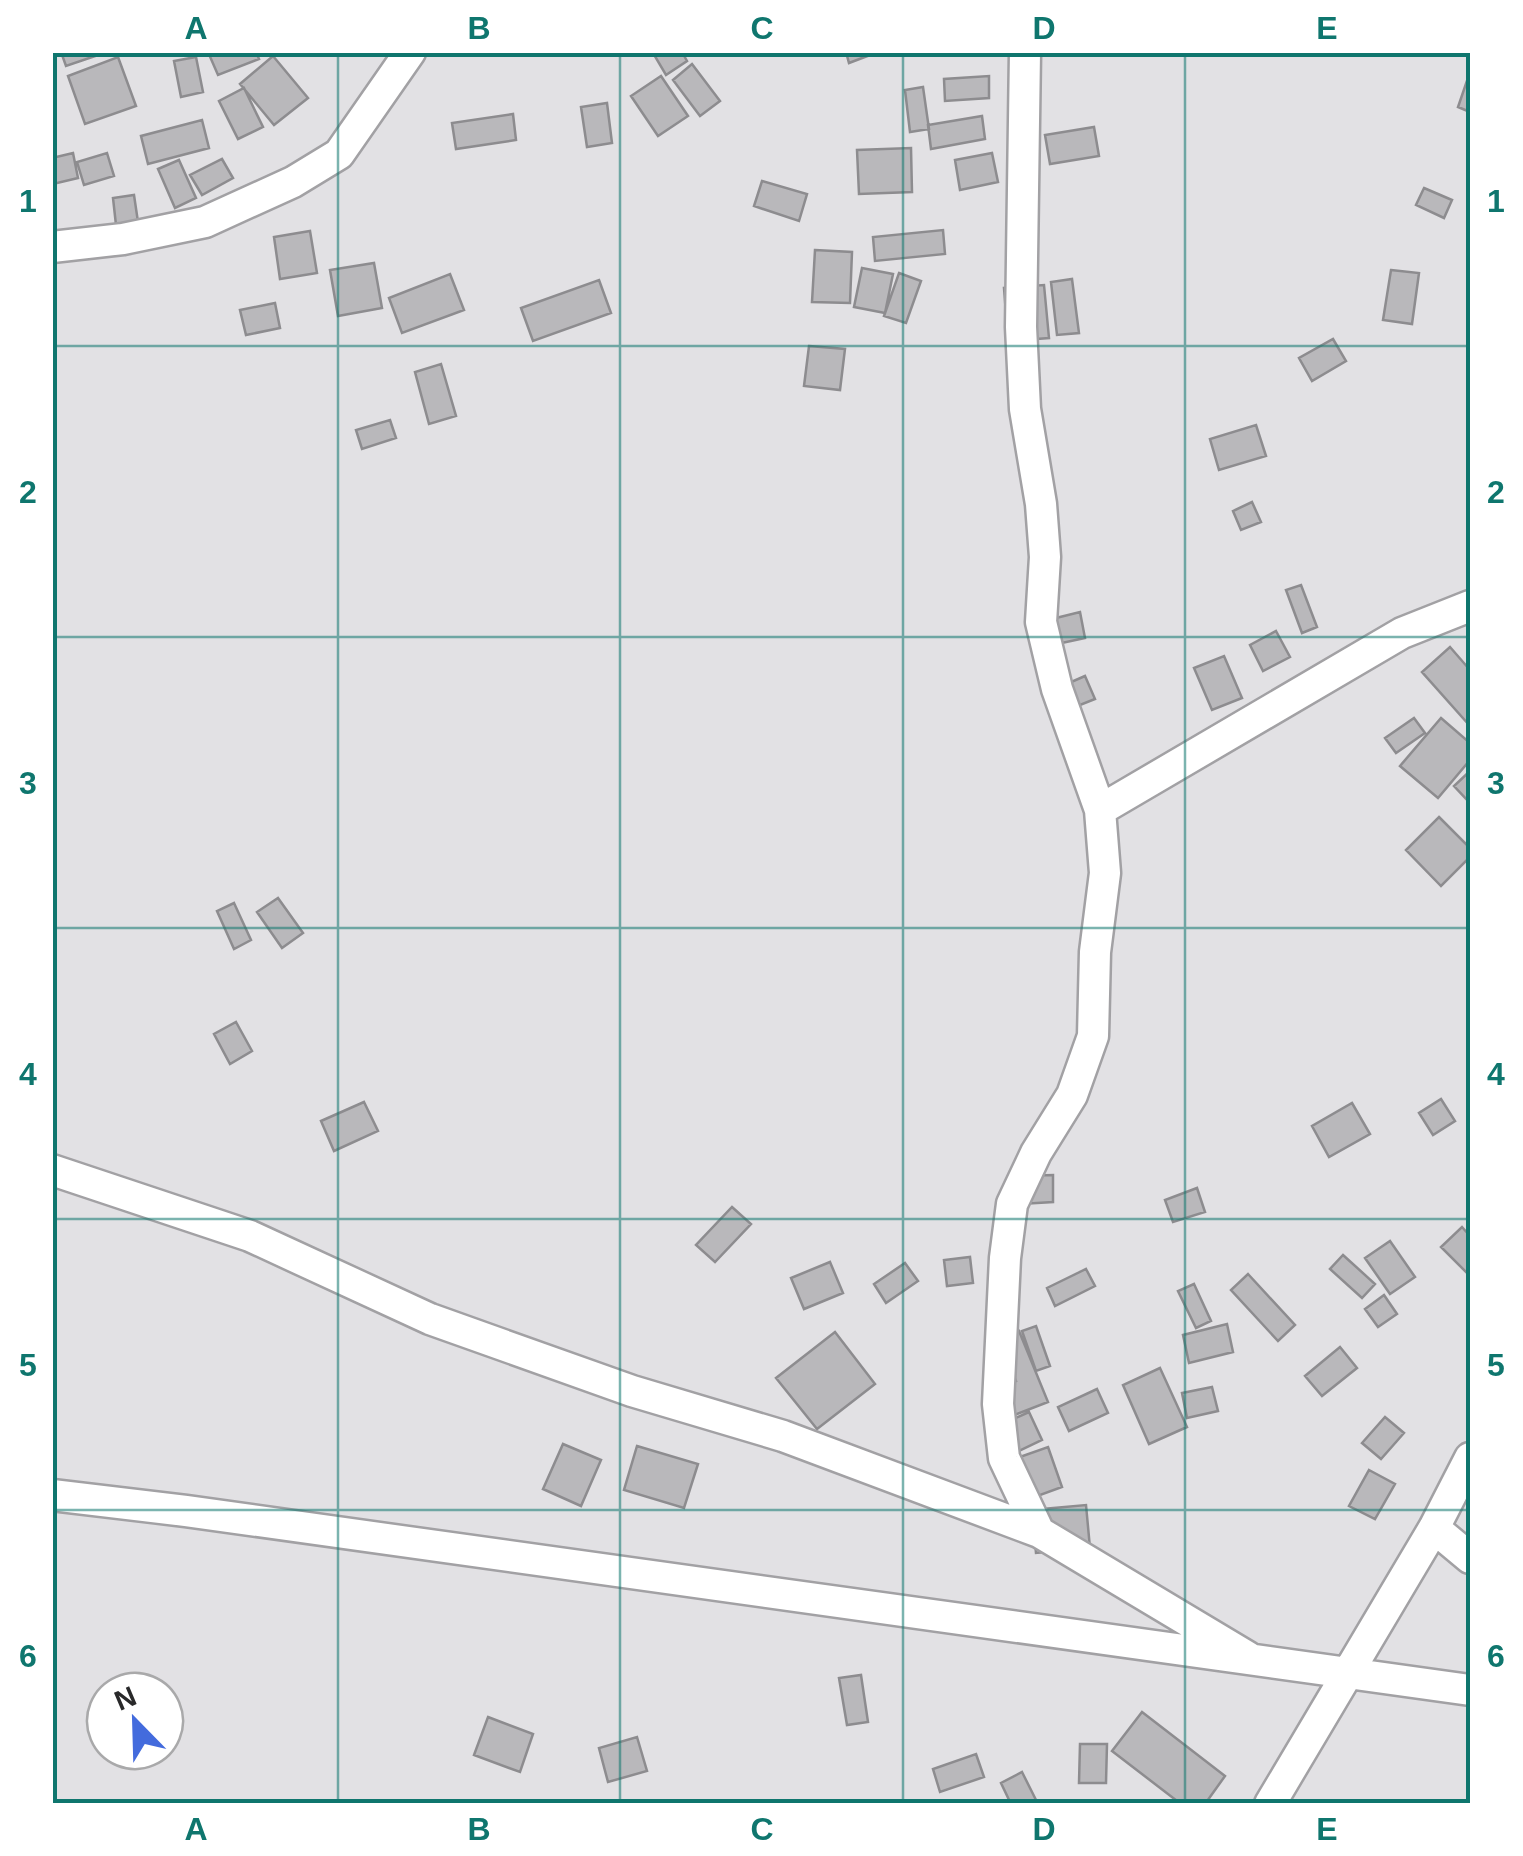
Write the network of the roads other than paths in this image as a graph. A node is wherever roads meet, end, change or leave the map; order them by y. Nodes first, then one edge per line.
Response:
1 (410, 52) edge
2 (1026, 52) edge
3 (52, 247) edge
4 (1470, 606) edge
5 (1100, 810) junction
6 (52, 1170) edge
7 (1470, 1458) edge
8 (52, 1496) edge
9 (1434, 1528) junction
10 (1039, 1532) junction
11 (1470, 1558) edge
12 (1260, 1663) junction
13 (1345, 1675) junction
14 (1470, 1690) edge
15 (1270, 1804) edge

1 - 3 street
2 - 5 street
4 - 5 street
5 - 10 street
6 - 10 street
7 - 9 street
8 - 12 street
9 - 11 street
9 - 13 street
10 - 12 street
12 - 13 street
13 - 14 street
13 - 15 street

